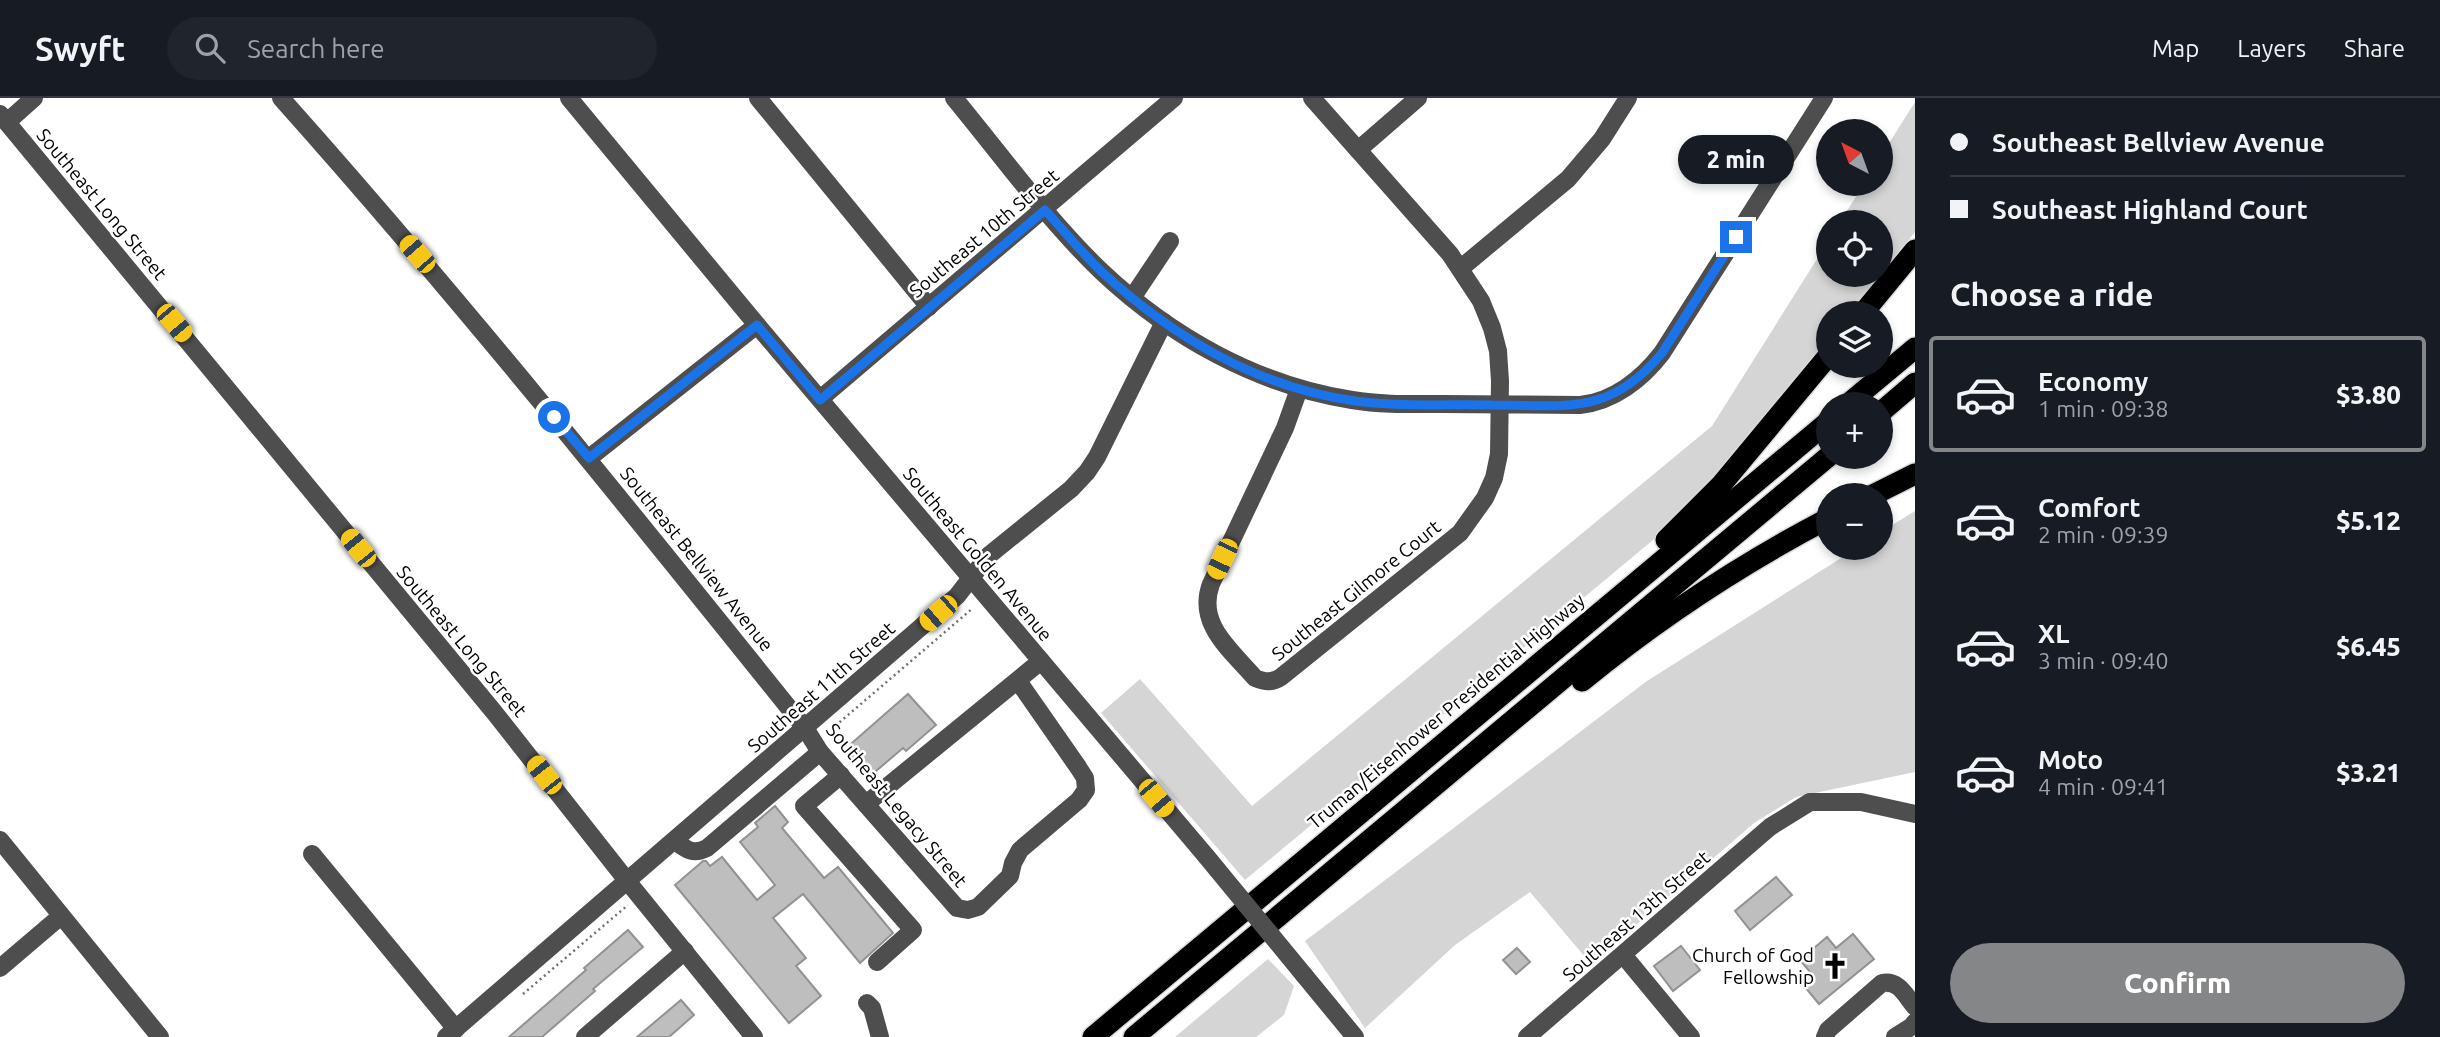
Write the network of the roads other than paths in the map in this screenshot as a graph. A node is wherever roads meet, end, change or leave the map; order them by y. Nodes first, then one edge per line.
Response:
1 (34, 98) edge
2 (281, 98) edge
3 (569, 98) edge
4 (758, 98) edge
5 (954, 98) edge
6 (1174, 98) edge
7 (1312, 98) edge
8 (1418, 98) edge
9 (1628, 98) edge
10 (1825, 98) edge
11 (4, 118) edge
12 (1358, 150) junction
13 (1045, 210) junction
14 (1170, 241) dead end
15 (1915, 250) edge
16 (1461, 268) junction
17 (1132, 298) junction
18 (1873, 301) edge
19 (929, 307) junction
20 (1164, 322) junction
21 (757, 325) junction
22 (1915, 348) edge
23 (1816, 371) edge
24 (1915, 383) edge
25 (1299, 389) junction
26 (1862, 392) edge
27 (820, 400) junction
28 (1893, 402) edge
29 (1500, 405) junction
30 (1816, 432) edge
31 (589, 458) junction
32 (1816, 467) edge
33 (1915, 474) edge
34 (1893, 485) edge
35 (1816, 525) edge
36 (972, 578) junction
37 (1558, 648) junction
38 (1041, 661) junction
39 (1018, 681) junction
40 (805, 728) junction
41 (822, 744) junction
42 (841, 775) junction
43 (1443, 778) junction
44 (866, 804) junction
45 (1915, 814) edge
46 (0, 840) edge
47 (675, 841) junction
48 (312, 854) dead end
49 (633, 888) junction
50 (61, 916) junction
51 (685, 951) junction
52 (1624, 956) junction
53 (877, 962) dead end
54 (0, 968) edge
55 (867, 1003) dead end
56 (1915, 1007) edge
57 (1915, 1022) edge
58 (451, 1033) edge
59 (160, 1037) edge
60 (585, 1037) edge
61 (754, 1037) edge
62 (880, 1037) edge
63 (1093, 1037) edge
64 (1134, 1037) edge
65 (1356, 1037) edge
66 (1527, 1037) edge
67 (1691, 1037) edge
68 (1825, 1037) edge
69 (1895, 1037) edge

1 - 11 street
2 - 31 street, Southeast Bellview Avenue
3 - 21 street, Southeast Golden Avenue
4 - 19 street
5 - 13 street
6 - 13 street, Southeast 10th Street
7 - 12 street
8 - 12 street
9 - 16 street
10 - 29 street
11 - 49 street, Southeast Long Street
12 - 16 street
13 - 17 street
13 - 19 street, Southeast 10th Street
14 - 17 street
15 - 18 highway
16 - 29 street
17 - 20 street
19 - 27 street, Southeast 10th Street
20 - 25 street
20 - 36 street, Southeast 11th Street
21 - 27 street, Southeast Golden Avenue
21 - 31 street
22 - 26 highway
23 - 37 highway
24 - 28 highway
25 - 29 street
25 - 29 street, Southeast Gilmore Court
27 - 36 street, Southeast Golden Avenue
30 - 37 highway, Truman/Eisenhower Presidential Highway
31 - 40 street, Southeast Bellview Avenue
32 - 43 highway
33 - 34 highway
35 - 43 highway
36 - 38 street, Southeast Golden Avenue
36 - 40 street, Southeast 11th Street
37 - 63 highway, Truman/Eisenhower Presidential Highway
38 - 39 street
38 - 65 street, Southeast Golden Avenue, bridge
39 - 44 street
39 - 44 street, Southeast Legacy Street
40 - 41 street, Southeast Legacy Street
40 - 47 street, Southeast 11th Street
41 - 42 street, Southeast Legacy Street
41 - 47 street
42 - 44 street, Southeast Legacy Street
42 - 53 street
43 - 64 highway
45 - 52 street, Southeast 13th Street
46 - 50 street
47 - 49 street, Southeast 11th Street
48 - 58 street
49 - 51 street, Southeast Long Street
49 - 58 street, Southeast 11th Street
50 - 54 street
50 - 59 street
51 - 60 street
51 - 61 street, Southeast Long Street
52 - 66 street, Southeast 13th Street
52 - 67 street
55 - 62 street
56 - 68 street
57 - 69 street

